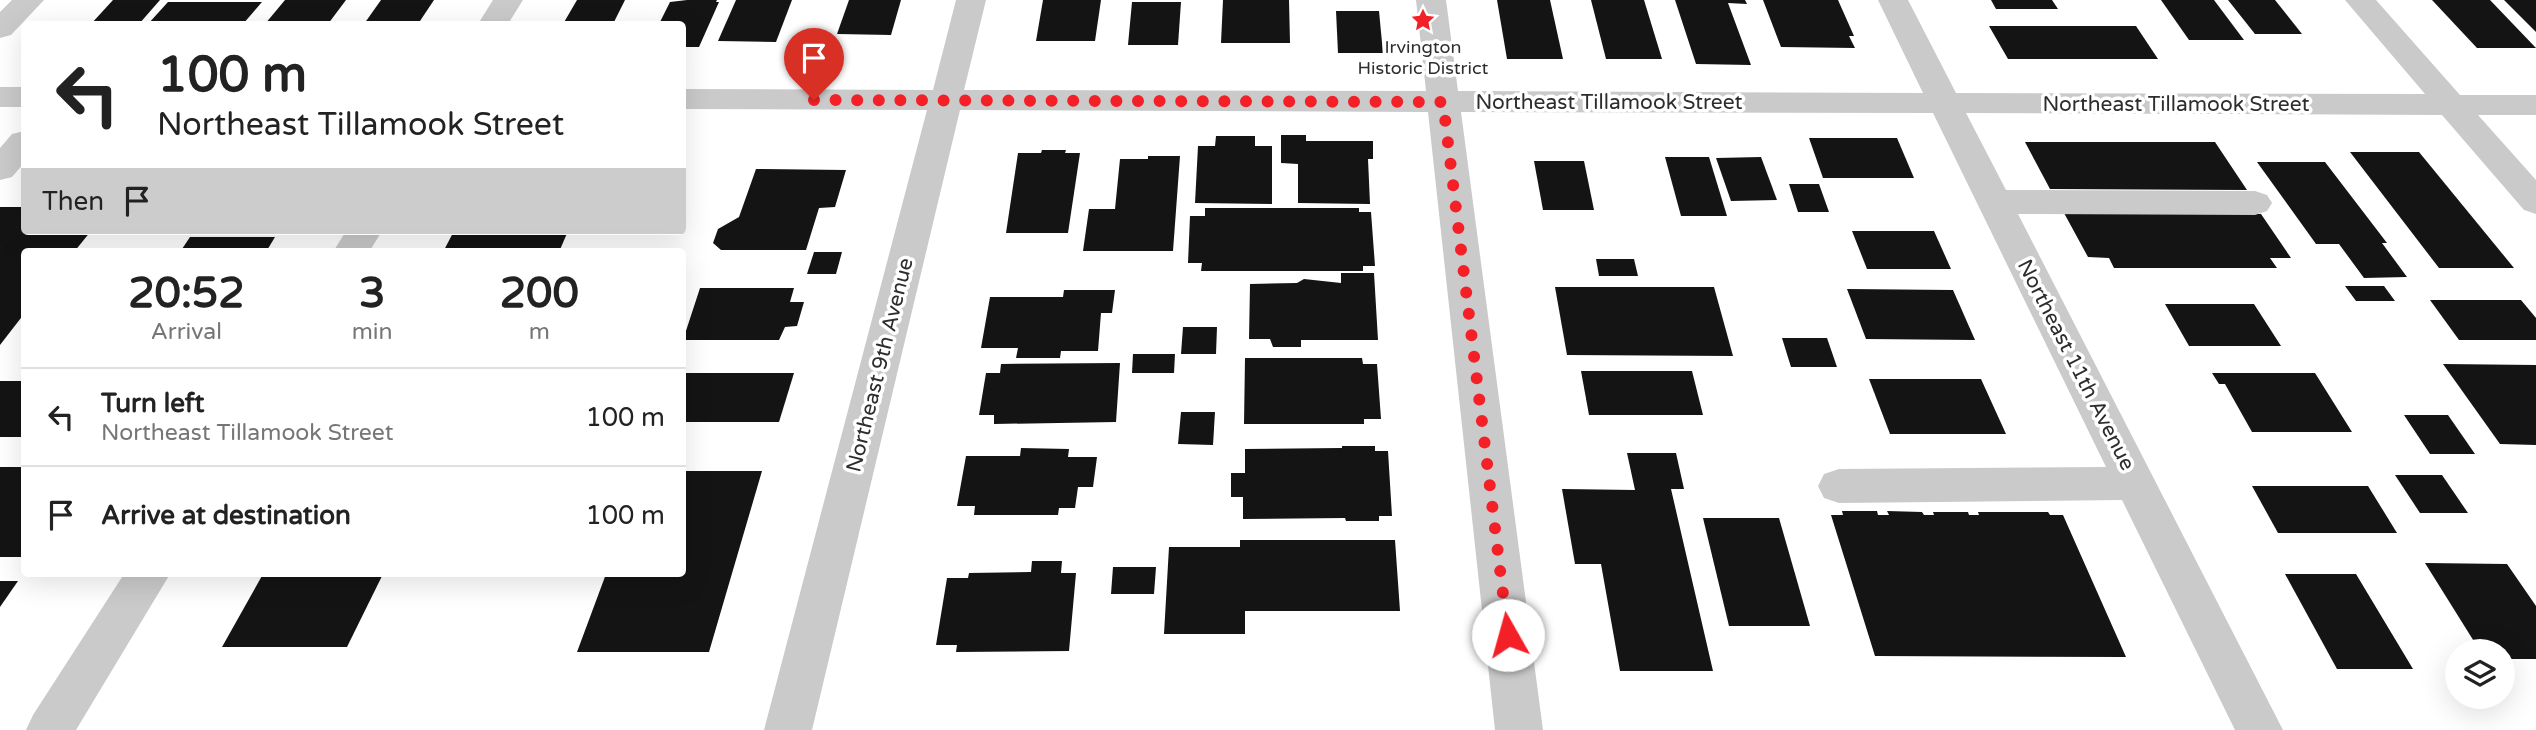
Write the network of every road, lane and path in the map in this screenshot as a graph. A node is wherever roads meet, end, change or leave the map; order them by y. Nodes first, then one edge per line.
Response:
1 (29, 0) edge
2 (508, 0) edge
3 (971, 0) edge
4 (1431, 0) edge
5 (1893, 0) edge
6 (2360, 0) edge
7 (495, 21) edge
8 (0, 29) edge
9 (0, 97) edge
10 (21, 97) edge
11 (686, 99) edge
12 (946, 100) junction
13 (1443, 102) junction
14 (1945, 103) junction
15 (2451, 104) junction
16 (2536, 105) edge
17 (21, 145) edge
18 (0, 169) edge
19 (1995, 202) junction
20 (2536, 202) edge
21 (2255, 203) dead end
22 (2135, 483) junction
23 (1839, 486) dead end
24 (146, 577) edge
25 (50, 730) edge
26 (789, 730) edge
27 (1519, 730) edge
28 (2259, 730) edge

1 - 8 street
2 - 7 street
3 - 12 street, Northeast 9th Avenue
4 - 13 street
5 - 14 street, Northeast 11th Avenue
6 - 15 street
9 - 10 street
11 - 12 street, Northeast Tillamook Street
12 - 13 street, Northeast Tillamook Street
12 - 26 street, Northeast 9th Avenue
13 - 14 street, Northeast Tillamook Street
13 - 27 street
14 - 15 street, Northeast Tillamook Street
14 - 19 street, Northeast 11th Avenue
15 - 16 street, Northeast Tillamook Street
15 - 20 street
17 - 18 street
19 - 21 street
19 - 22 street, Northeast 11th Avenue
22 - 23 street
22 - 28 street, Northeast 11th Avenue
24 - 25 street

